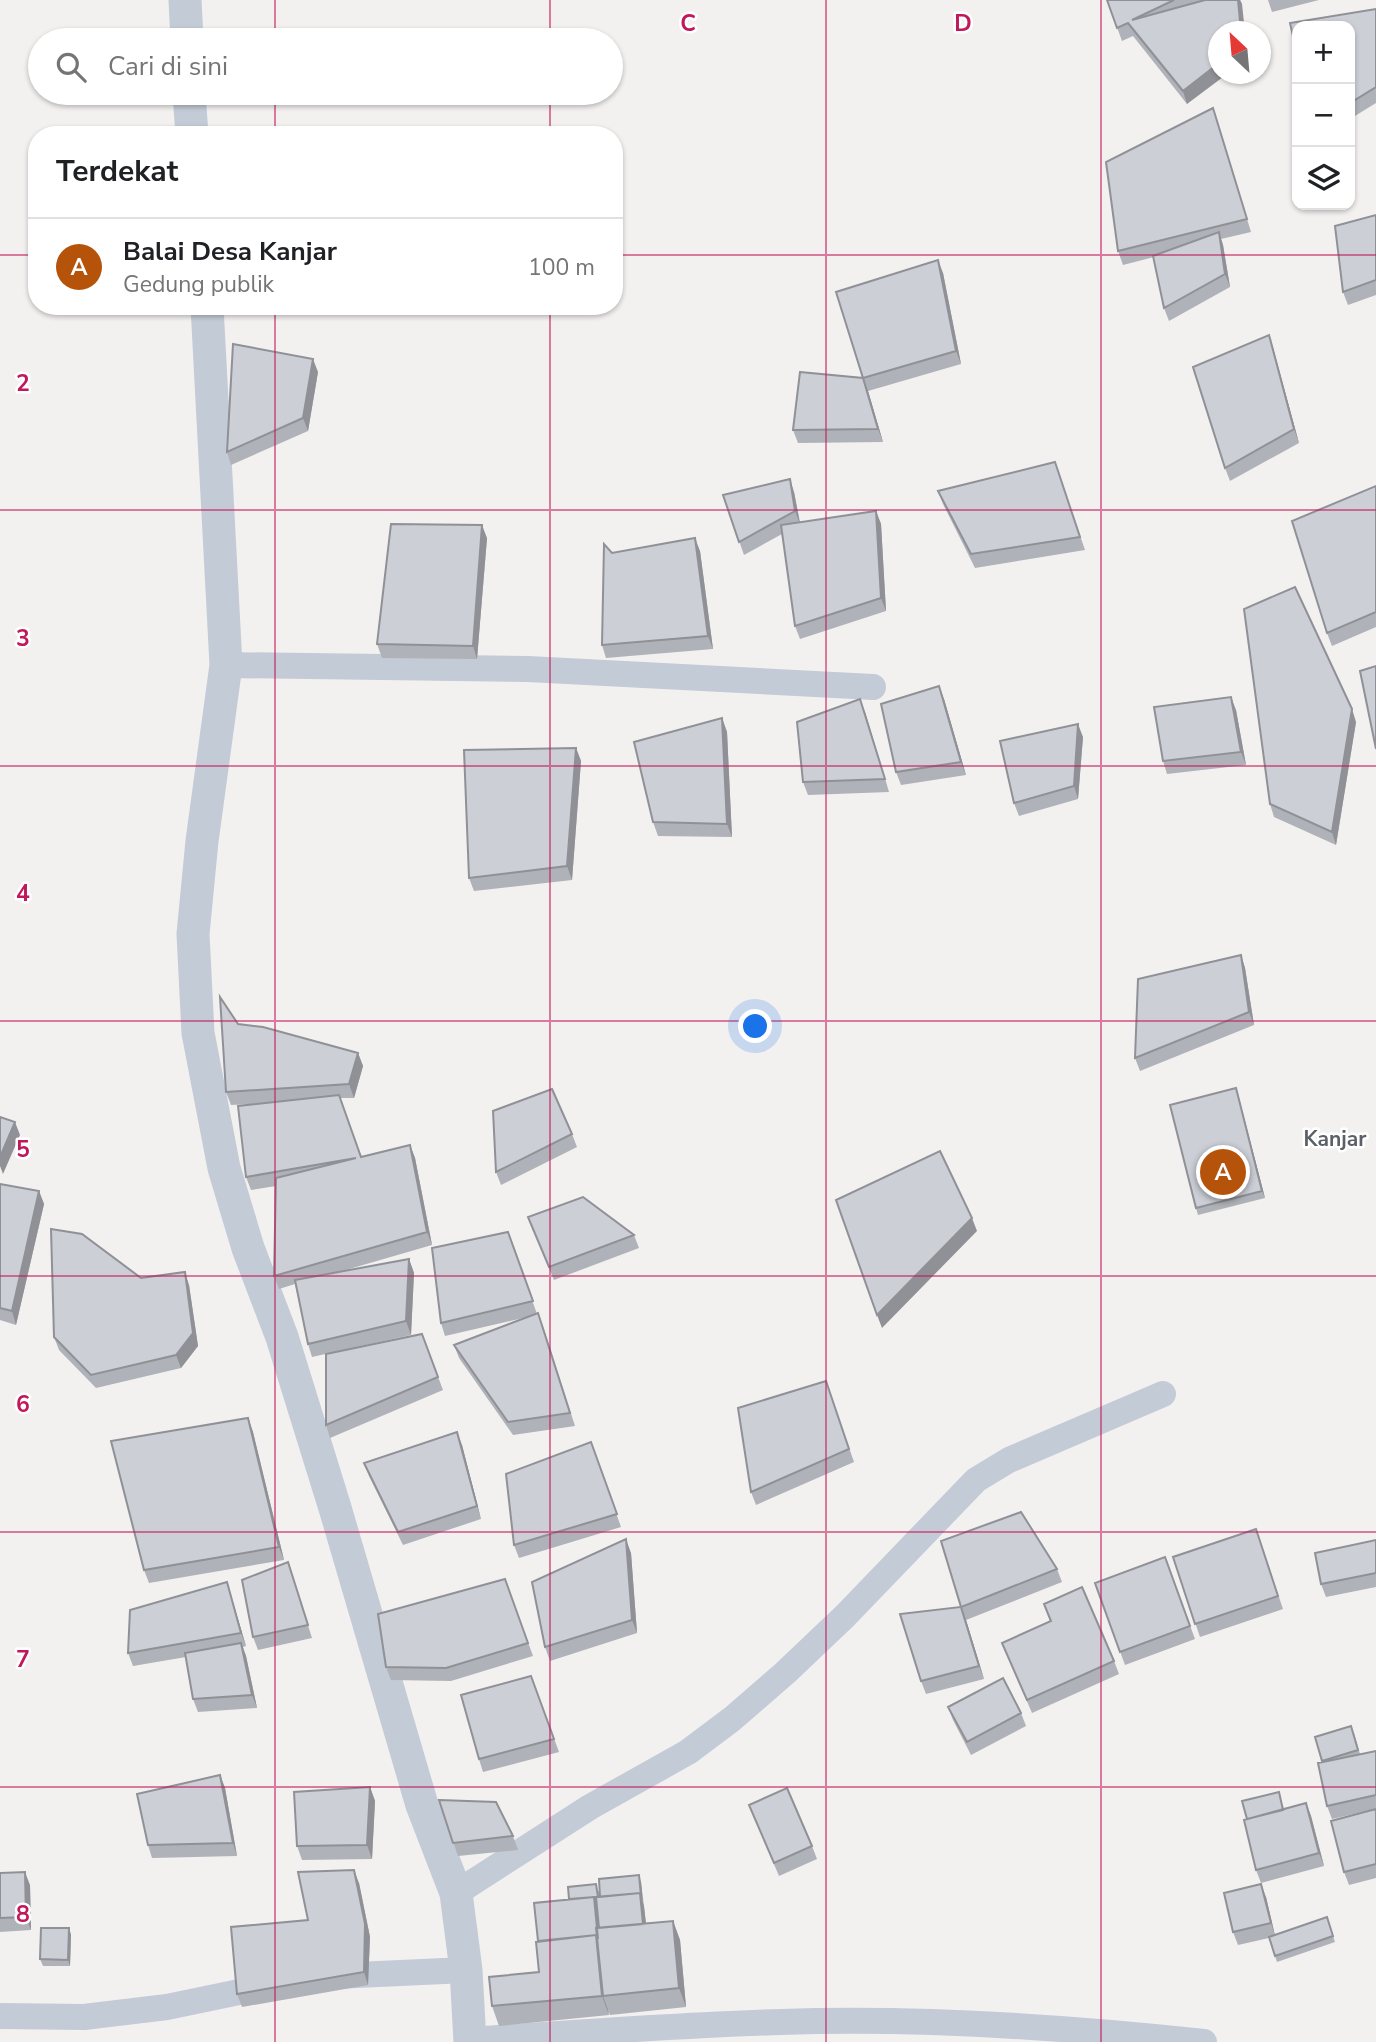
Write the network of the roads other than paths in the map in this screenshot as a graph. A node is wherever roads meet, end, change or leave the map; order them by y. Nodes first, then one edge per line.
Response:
1 (185, 0) edge
2 (186, 28) edge
3 (190, 105) edge
4 (191, 126) edge
5 (207, 315) edge
6 (226, 665) junction
7 (873, 687) dead end
8 (1163, 1394) dead end
9 (456, 1893) junction
10 (466, 1970) junction
11 (0, 2016) edge
12 (470, 2041) edge
13 (1204, 2042) edge

1 - 2 street
3 - 4 street
5 - 6 street
6 - 7 street
6 - 9 street
8 - 9 street
9 - 10 street
10 - 11 street
10 - 12 street
12 - 13 street

